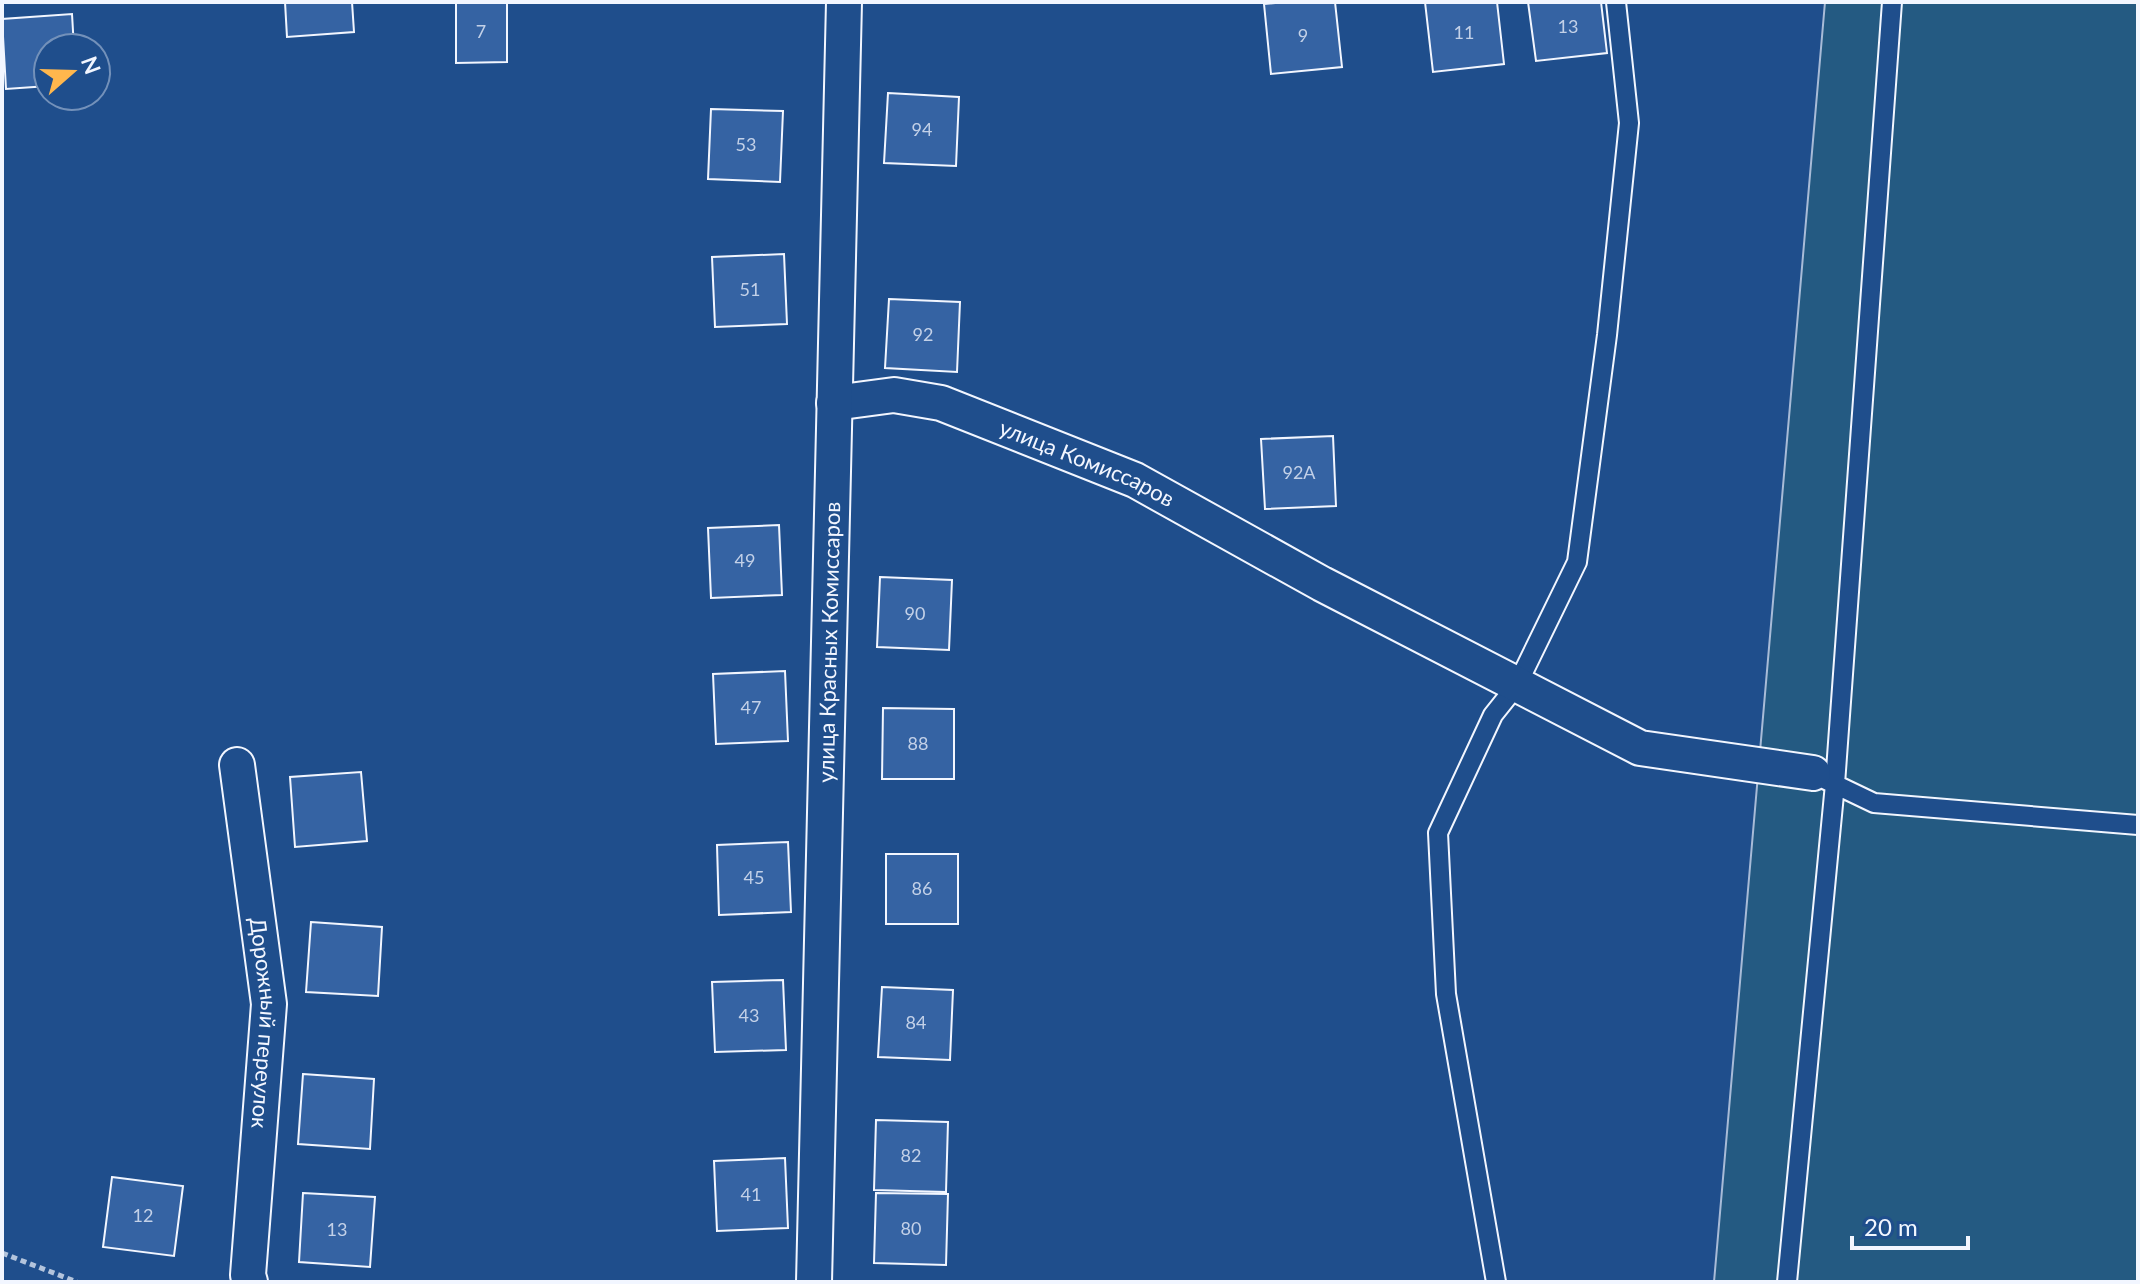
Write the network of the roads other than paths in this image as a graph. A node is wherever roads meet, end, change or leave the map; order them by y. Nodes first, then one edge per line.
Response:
1 (844, 2) edge
2 (1616, 2) edge
3 (1892, 2) edge
4 (834, 403) junction
5 (1517, 685) junction
6 (237, 765) dead end
7 (1824, 779) junction
8 (2138, 825) edge
9 (250, 1282) edge
10 (814, 1282) edge
11 (1496, 1282) edge
12 (1787, 1282) edge

1 - 4 street, улица Красных Комиссаров
2 - 5 lane
3 - 7 lane
4 - 5 street, улица Комиссаров
4 - 10 street, улица Красных Комиссаров
5 - 7 street, улица Комиссаров
5 - 11 lane
6 - 9 street, Дорожный переулок
7 - 8 lane
7 - 12 lane

